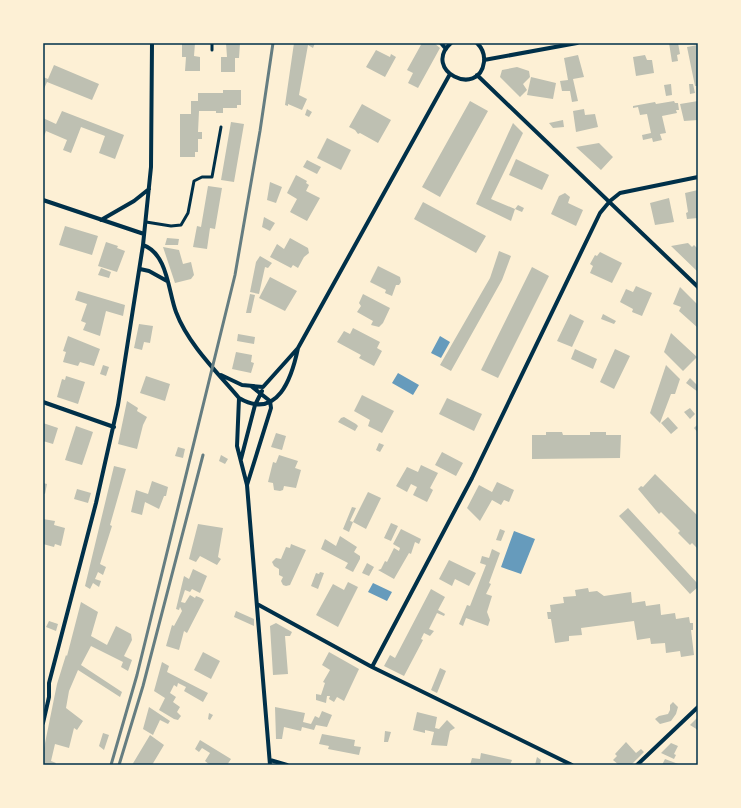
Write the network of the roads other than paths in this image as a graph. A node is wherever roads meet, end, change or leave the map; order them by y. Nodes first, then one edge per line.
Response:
1 (152, 43) edge
2 (212, 43) edge
3 (441, 43) edge
4 (451, 43) edge
5 (577, 43) edge
6 (479, 44) edge
7 (446, 48) junction
8 (212, 50) dead end
9 (484, 60) junction
10 (450, 74) junction
11 (478, 75) junction
12 (221, 127) dead end
13 (698, 177) edge
14 (149, 189) junction
15 (43, 200) edge
16 (610, 201) junction
17 (101, 220) junction
18 (146, 222) junction
19 (144, 234) junction
20 (143, 245) junction
21 (140, 269) junction
22 (167, 281) junction
23 (698, 287) edge
24 (298, 348) junction
25 (219, 374) junction
26 (251, 386) junction
27 (263, 387) junction
28 (261, 393) junction
29 (239, 398) junction
30 (270, 401) junction
31 (43, 402) edge
32 (255, 405) junction
33 (114, 428) junction
34 (240, 461) junction
35 (247, 485) junction
36 (257, 604) junction
37 (372, 667) junction
38 (43, 680) edge
39 (49, 683) junction
40 (698, 707) edge
41 (43, 723) edge
42 (270, 763) edge
43 (287, 765) edge
44 (572, 765) edge
45 (637, 765) edge

1 - 14 street
2 - 8 lane
3 - 7 street
4 - 7 street
5 - 9 street
6 - 9 street
7 - 10 street
9 - 11 street
10 - 11 street
10 - 24 street
11 - 16 street
12 - 18 lane
13 - 16 street
14 - 17 street
14 - 18 street
15 - 17 street
16 - 23 street
16 - 37 street
17 - 19 street
18 - 19 street
19 - 20 street
20 - 21 street
20 - 22 street
21 - 22 street
21 - 33 street
22 - 25 street
24 - 27 street
24 - 30 street
25 - 26 street
25 - 29 street
26 - 27 street
26 - 28 street
27 - 28 street
28 - 30 street
28 - 32 street
29 - 32 street
29 - 34 street
30 - 32 street
30 - 35 street
31 - 33 street
32 - 34 street
33 - 39 street
34 - 35 street
35 - 36 street
36 - 37 street
36 - 42 street
37 - 44 street
38 - 39 street
39 - 41 street
40 - 45 street
42 - 43 street

